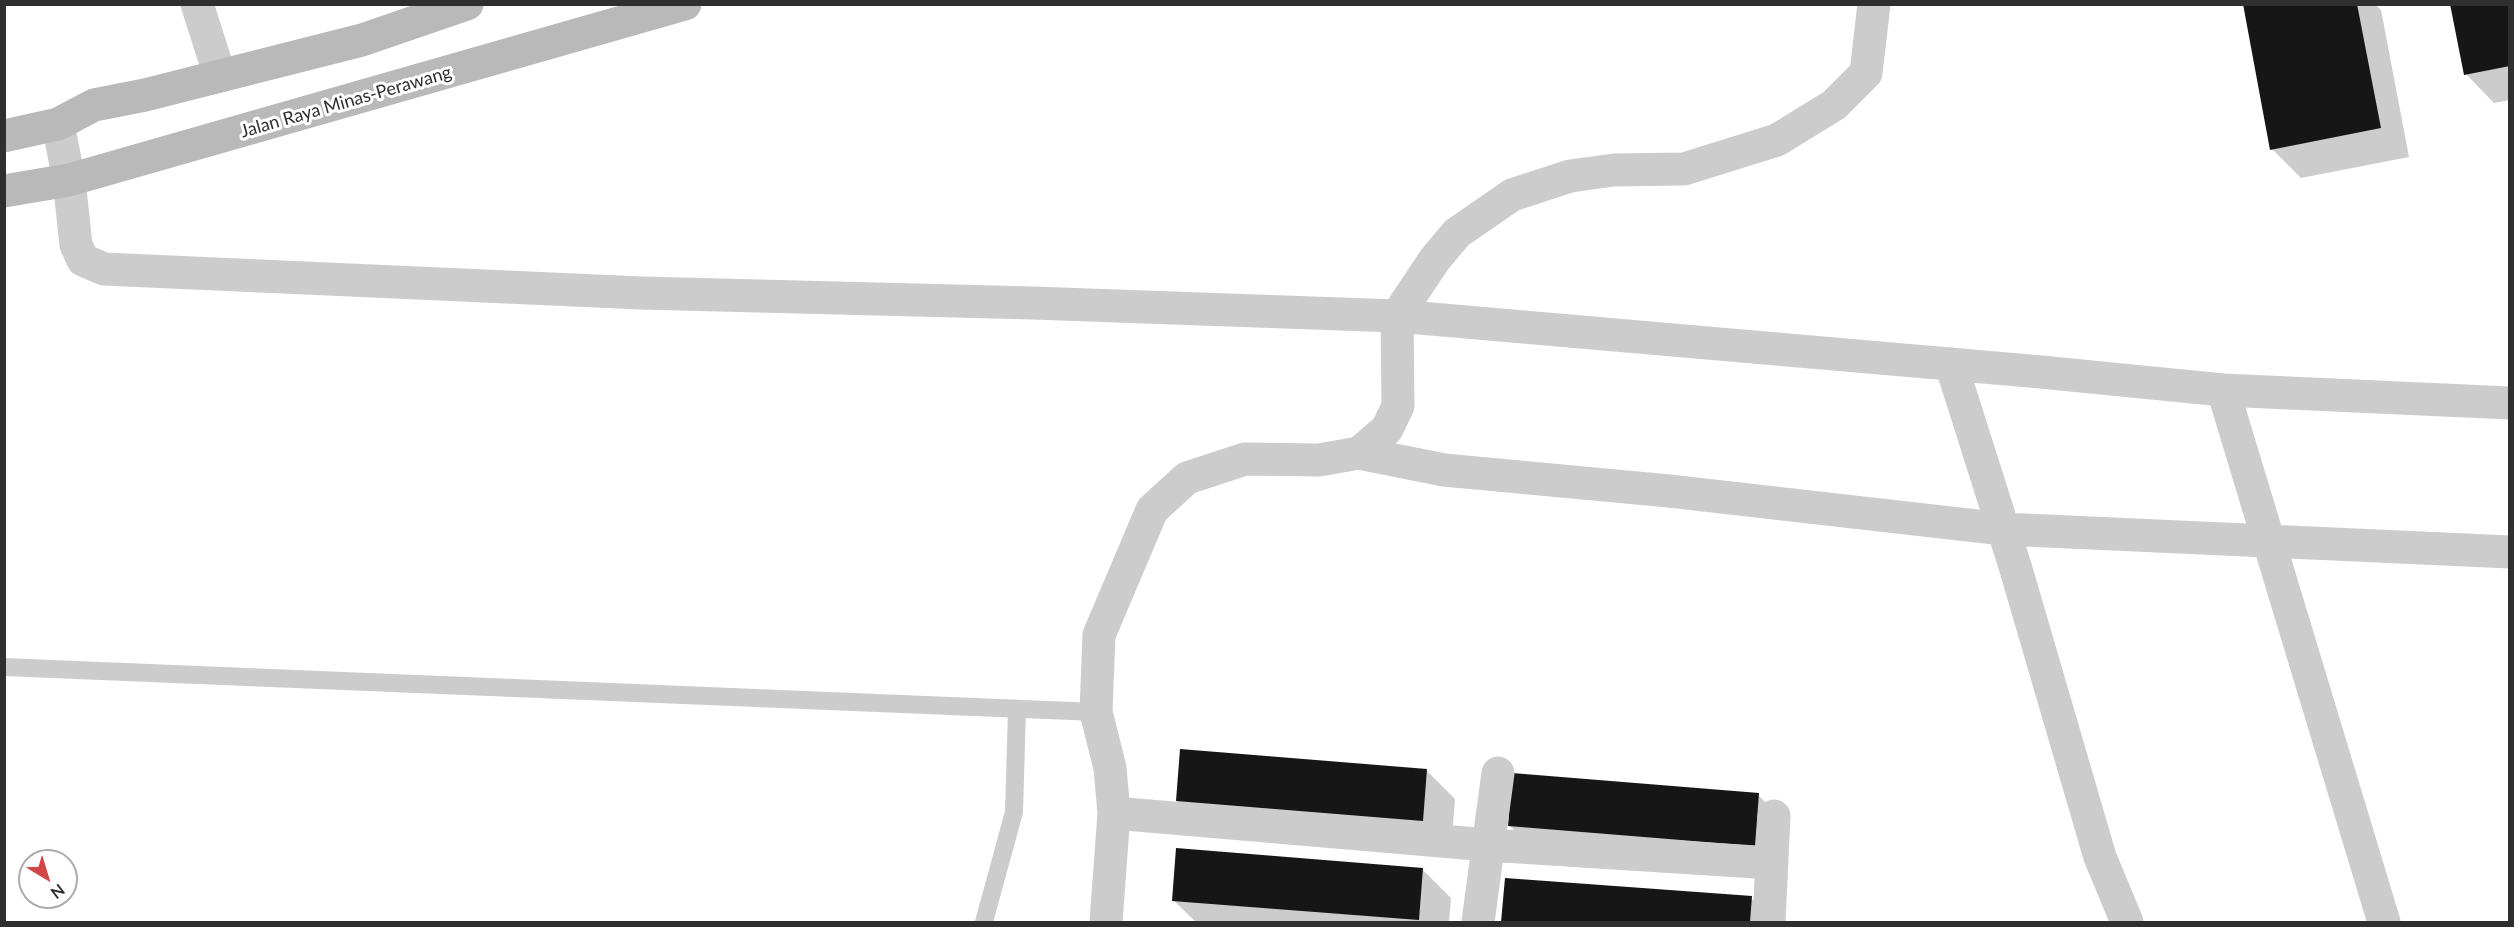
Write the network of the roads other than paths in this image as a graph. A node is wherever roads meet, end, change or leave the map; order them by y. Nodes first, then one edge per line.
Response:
1 (197, 4) edge
2 (467, 4) edge
3 (685, 4) edge
4 (1874, 4) edge
5 (220, 76) junction
6 (58, 124) junction
7 (4, 136) edge
8 (69, 180) junction
9 (4, 191) edge
10 (1397, 316) junction
11 (1951, 364) junction
12 (2223, 390) junction
13 (2510, 403) edge
14 (1359, 453) junction
15 (2003, 529) junction
16 (2268, 541) junction
17 (2510, 552) edge
18 (4, 667) edge
19 (1017, 709) junction
20 (1096, 712) junction
21 (1498, 772) dead end
22 (1114, 813) junction
23 (1774, 816) dead end
24 (1488, 845) junction
25 (1772, 863) junction
26 (984, 922) edge
27 (1110, 922) edge
28 (1478, 922) edge
29 (1769, 922) edge
30 (2127, 922) edge
31 (2384, 922) edge

1 - 5 street
2 - 5 main road
3 - 8 main road, Jalan Raya Minas-Perawang
4 - 10 street
5 - 6 main road
6 - 7 main road
6 - 8 street
8 - 9 main road, Jalan Raya Minas-Perawang
8 - 10 street
10 - 11 street
10 - 14 street
11 - 12 street
11 - 15 street
12 - 13 street
12 - 16 street
14 - 15 street
14 - 20 street
15 - 16 street
15 - 30 street
16 - 17 street
16 - 31 street
18 - 19 lane
19 - 20 lane
19 - 26 lane
20 - 22 street
21 - 24 street
22 - 24 street
22 - 27 street
23 - 25 street
24 - 25 street
24 - 28 street
25 - 29 street

